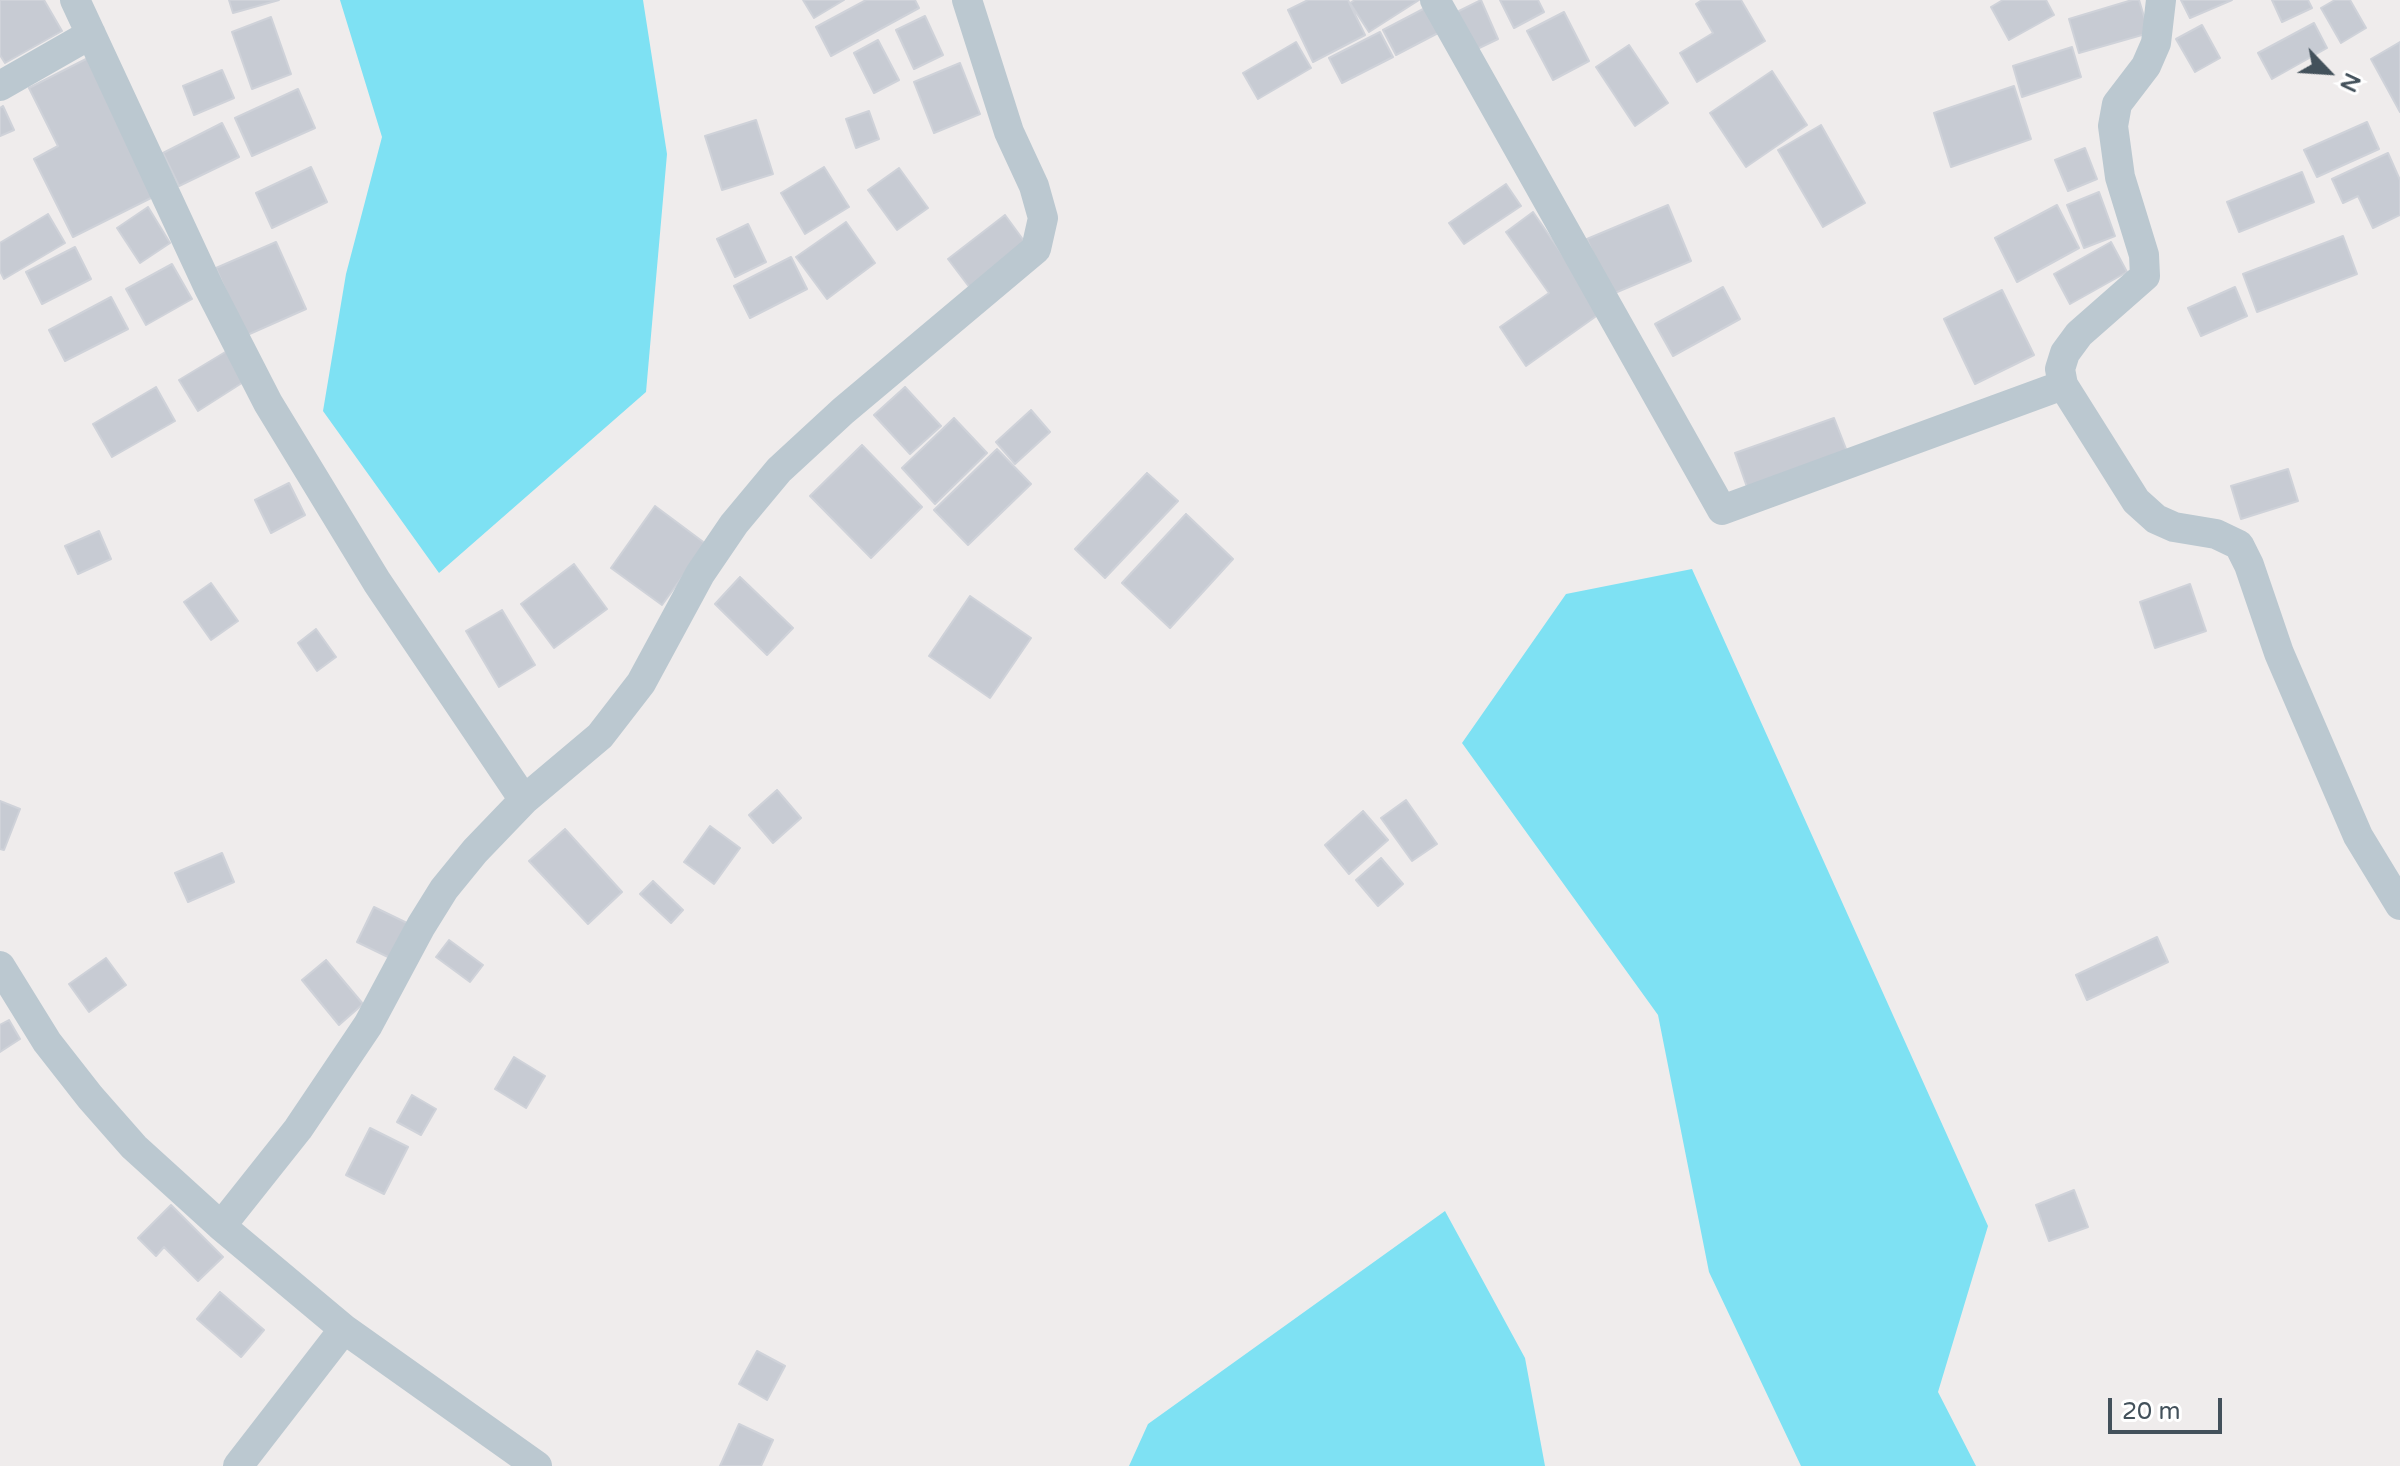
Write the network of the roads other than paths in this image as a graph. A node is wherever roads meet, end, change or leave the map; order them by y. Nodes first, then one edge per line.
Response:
1 (75, 0) edge
2 (967, 0) edge
3 (1435, 0) edge
4 (2161, 0) edge
5 (91, 34) junction
6 (0, 86) edge
7 (2063, 385) junction
8 (524, 800) junction
9 (2400, 905) edge
10 (0, 966) edge
11 (221, 1226) junction
12 (344, 1329) junction
13 (238, 1466) edge
14 (537, 1466) edge

1 - 5 street
2 - 8 street
3 - 7 street
4 - 7 street
5 - 6 street
5 - 8 street
7 - 9 street
8 - 11 street
10 - 11 street
11 - 12 street
12 - 13 street
12 - 14 street

